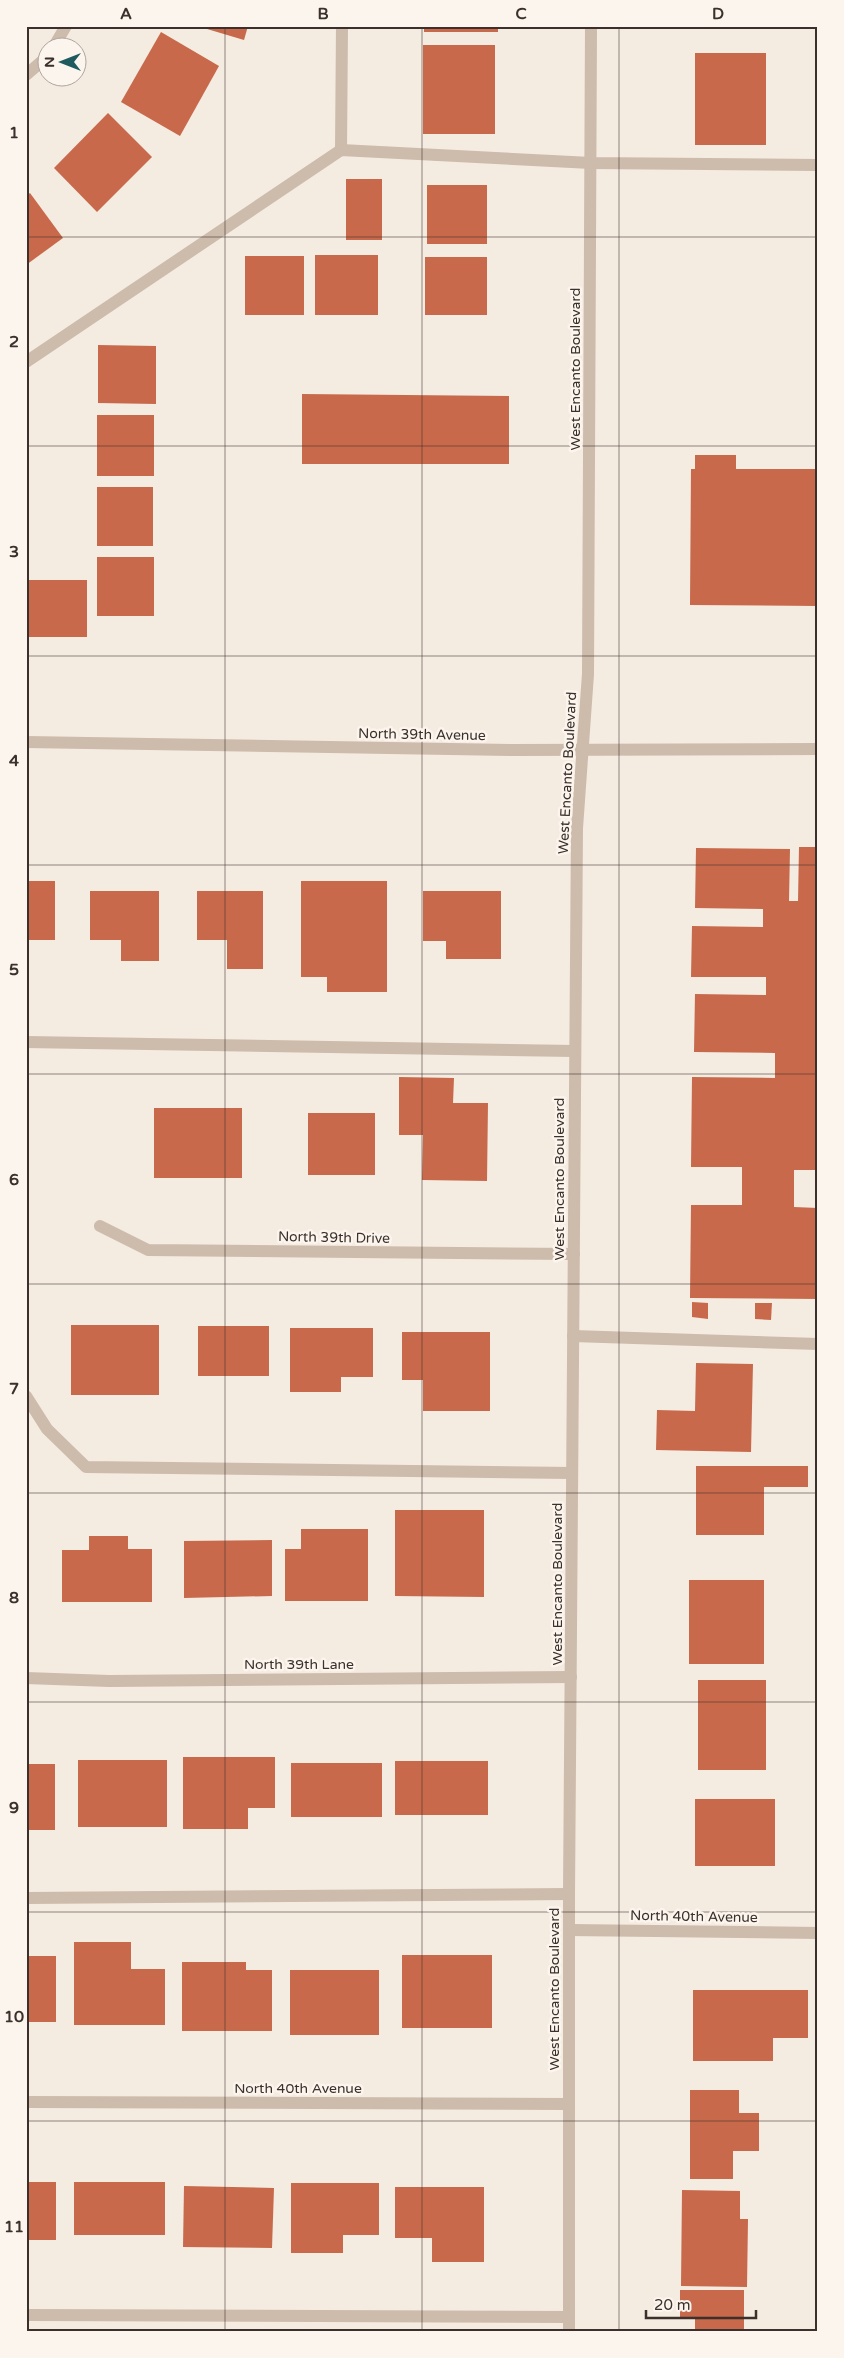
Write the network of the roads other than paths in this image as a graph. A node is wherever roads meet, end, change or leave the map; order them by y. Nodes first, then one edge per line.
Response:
1 (66, 26) edge
2 (342, 26) edge
3 (591, 26) edge
4 (59, 38) edge
5 (38, 65) edge
6 (26, 75) edge
7 (341, 150) junction
8 (591, 162) junction
9 (818, 165) edge
10 (26, 362) edge
11 (26, 742) edge
12 (818, 749) edge
13 (582, 750) junction
14 (26, 1042) edge
15 (575, 1052) junction
16 (100, 1226) dead end
17 (574, 1254) junction
18 (573, 1336) junction
19 (818, 1344) edge
20 (26, 1396) edge
21 (572, 1473) junction
22 (571, 1677) junction
23 (26, 1678) edge
24 (569, 1894) junction
25 (26, 1898) edge
26 (569, 1930) junction
27 (818, 1933) edge
28 (26, 2102) edge
29 (569, 2104) junction
30 (26, 2315) edge
31 (569, 2317) junction
32 (569, 2332) edge

1 - 4 street
2 - 7 street
3 - 8 street, West Encanto Boulevard
5 - 6 street
7 - 8 street
7 - 10 street
8 - 9 street
8 - 13 street, West Encanto Boulevard
11 - 13 street, North 39th Avenue
12 - 13 street, North 39th Avenue
13 - 15 street, West Encanto Boulevard
14 - 15 street
15 - 17 street, West Encanto Boulevard
16 - 17 street, North 39th Drive
17 - 18 street, West Encanto Boulevard
18 - 19 street
18 - 21 street, West Encanto Boulevard
20 - 21 street
21 - 22 street, West Encanto Boulevard
22 - 23 street, North 39th Lane
22 - 24 street, West Encanto Boulevard
24 - 25 street
24 - 26 street, West Encanto Boulevard
26 - 27 street, North 40th Avenue
26 - 29 street, West Encanto Boulevard
28 - 29 street, North 40th Avenue
29 - 31 street, West Encanto Boulevard
30 - 31 street
31 - 32 street, West Encanto Boulevard

